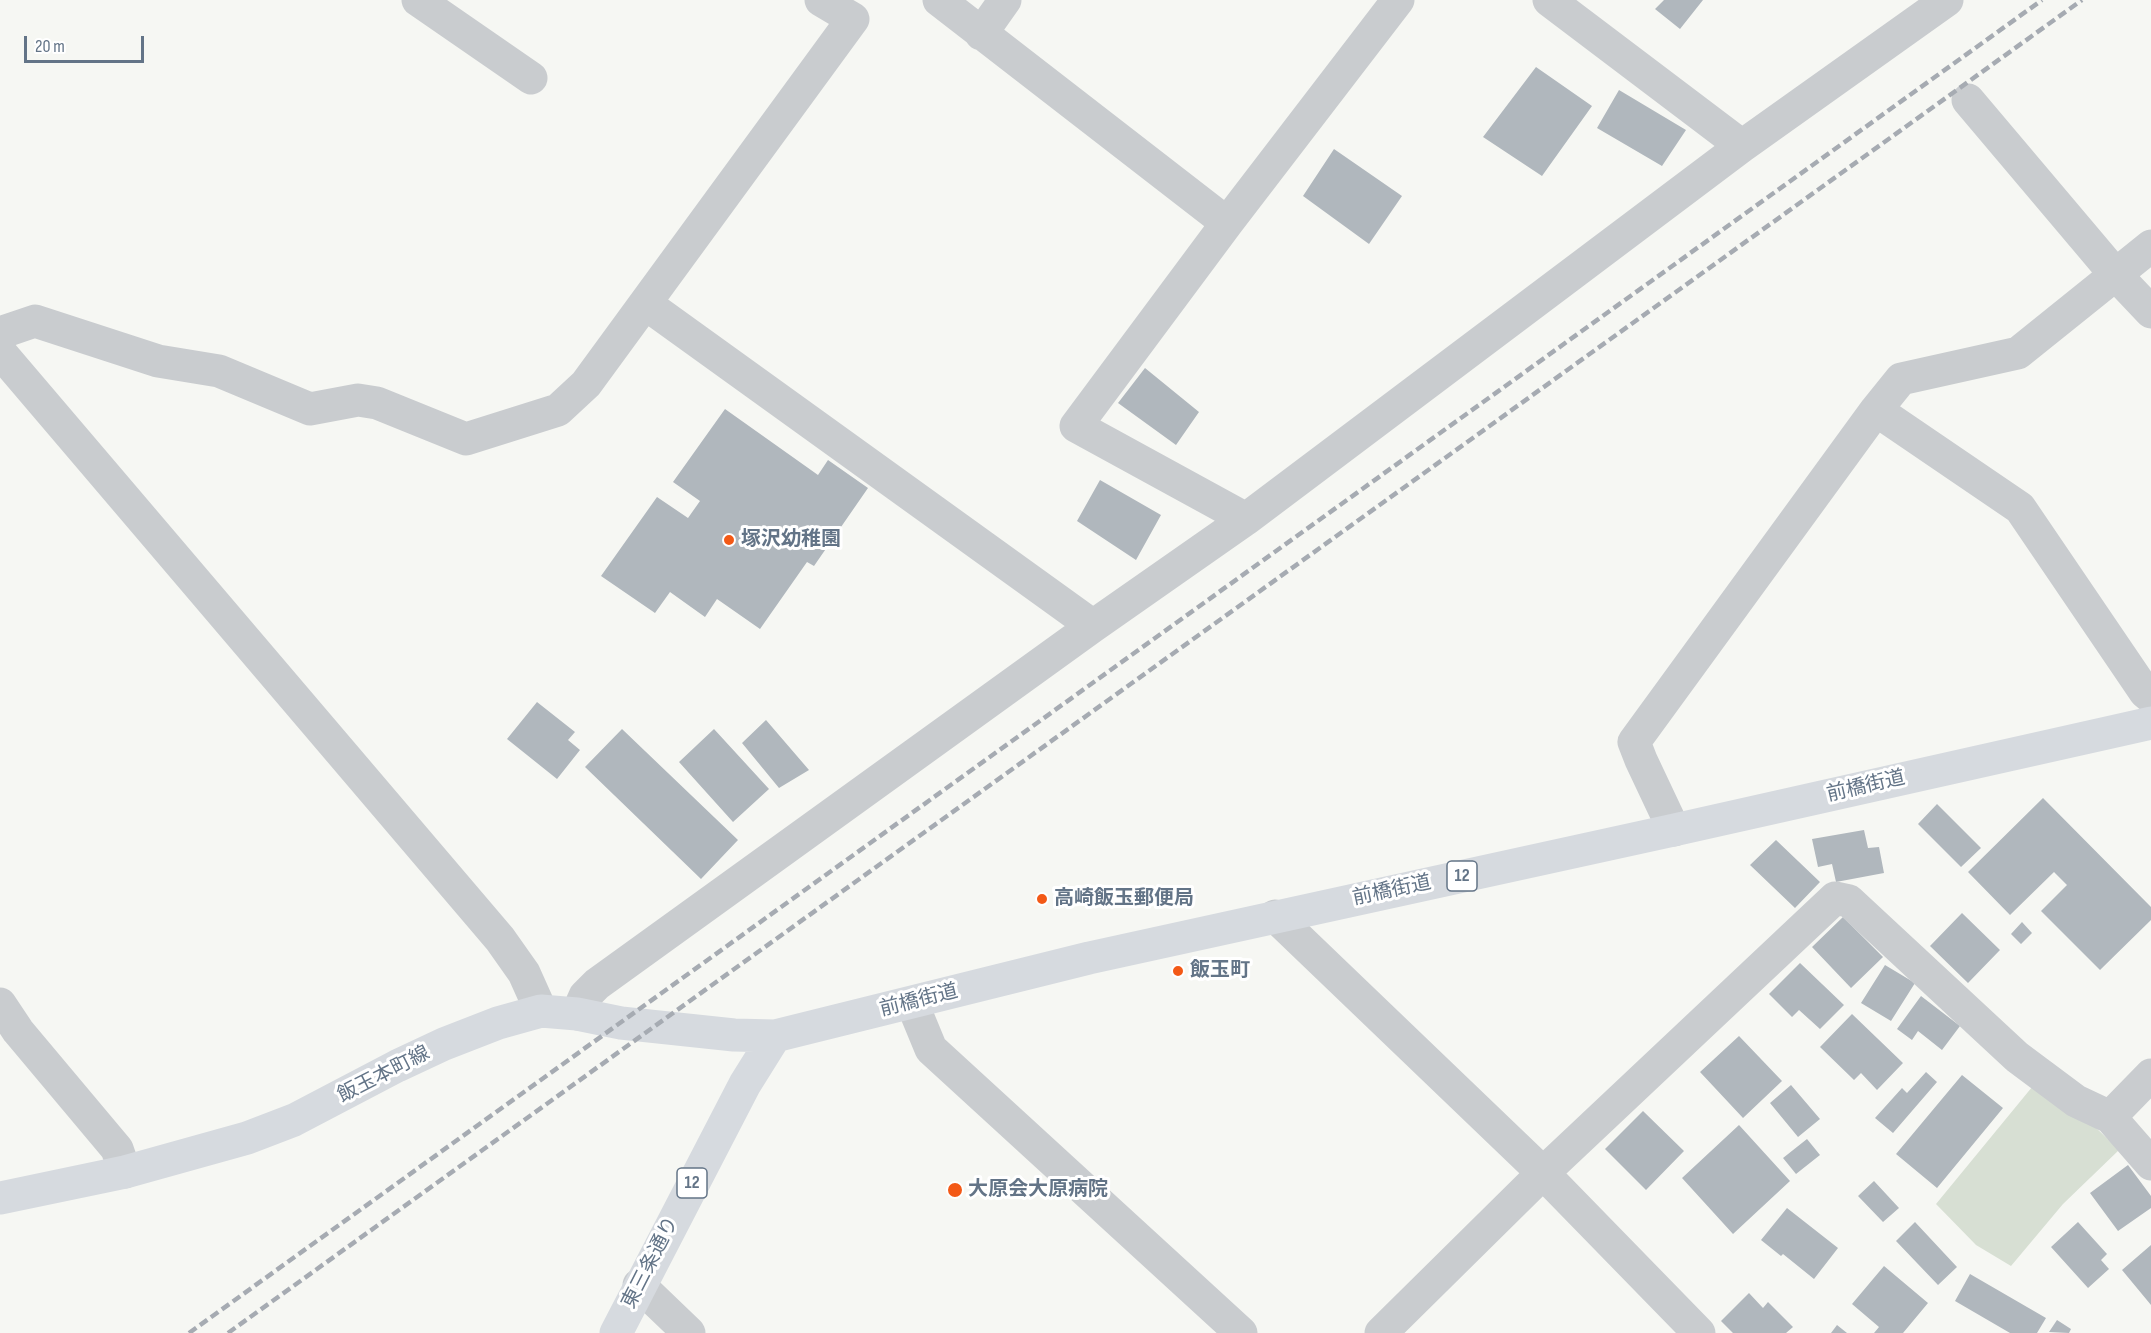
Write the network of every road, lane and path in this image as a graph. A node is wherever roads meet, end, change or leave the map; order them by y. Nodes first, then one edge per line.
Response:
1 (418, 0) edge
2 (821, 0) edge
3 (939, 0) edge
4 (1005, 0) edge
5 (1398, 0) edge
6 (1549, 0) edge
7 (1947, 0) edge
8 (861, 10) edge
9 (981, 34) junction
10 (531, 78) dead end
11 (1968, 100) dead end
12 (1742, 146) junction
13 (1227, 223) junction
14 (2151, 246) edge
15 (2115, 274) junction
16 (646, 304) junction
17 (2151, 312) edge
18 (1, 352) edge
19 (1876, 410) junction
20 (1246, 519) junction
21 (1093, 626) junction
22 (2151, 697) edge
23 (2151, 723) edge
24 (1674, 831) junction
25 (1275, 916) junction
26 (0, 1004) edge
27 (912, 1004) junction
28 (541, 1011) junction
29 (577, 1014) junction
30 (775, 1036) junction
31 (2151, 1075) edge
32 (2110, 1117) junction
33 (2151, 1164) edge
34 (125, 1172) junction
35 (1543, 1173) junction
36 (0, 1198) edge
37 (639, 1285) junction
38 (616, 1333) edge
39 (689, 1333) edge
40 (1241, 1333) edge
41 (1381, 1333) edge
42 (1699, 1333) edge

1 - 10 street
2 - 8 street
3 - 9 street
4 - 9 street
5 - 13 street
6 - 12 street
7 - 12 street
8 - 16 street
9 - 13 street
11 - 15 street
12 - 20 street
13 - 20 street
14 - 15 street
15 - 17 street
15 - 19 street
16 - 18 street
16 - 21 street
18 - 28 street
19 - 22 street
19 - 24 street
20 - 21 street
21 - 29 street
23 - 24 main road, 前橋街道 / 12
24 - 25 main road, 前橋街道 / 12
25 - 27 main road, 前橋街道 / 12
25 - 35 street
26 - 34 street
27 - 30 main road, 前橋街道 / 12
27 - 40 street
28 - 29 main road, 飯玉本町線
28 - 34 main road, 飯玉本町線
29 - 30 main road, 飯玉本町線
30 - 37 main road, 東三条通り / 12
31 - 32 street
32 - 33 street
32 - 35 street
34 - 36 main road, 飯玉本町線
35 - 41 street
35 - 42 street
37 - 38 main road, 東三条通り / 12
37 - 39 street

